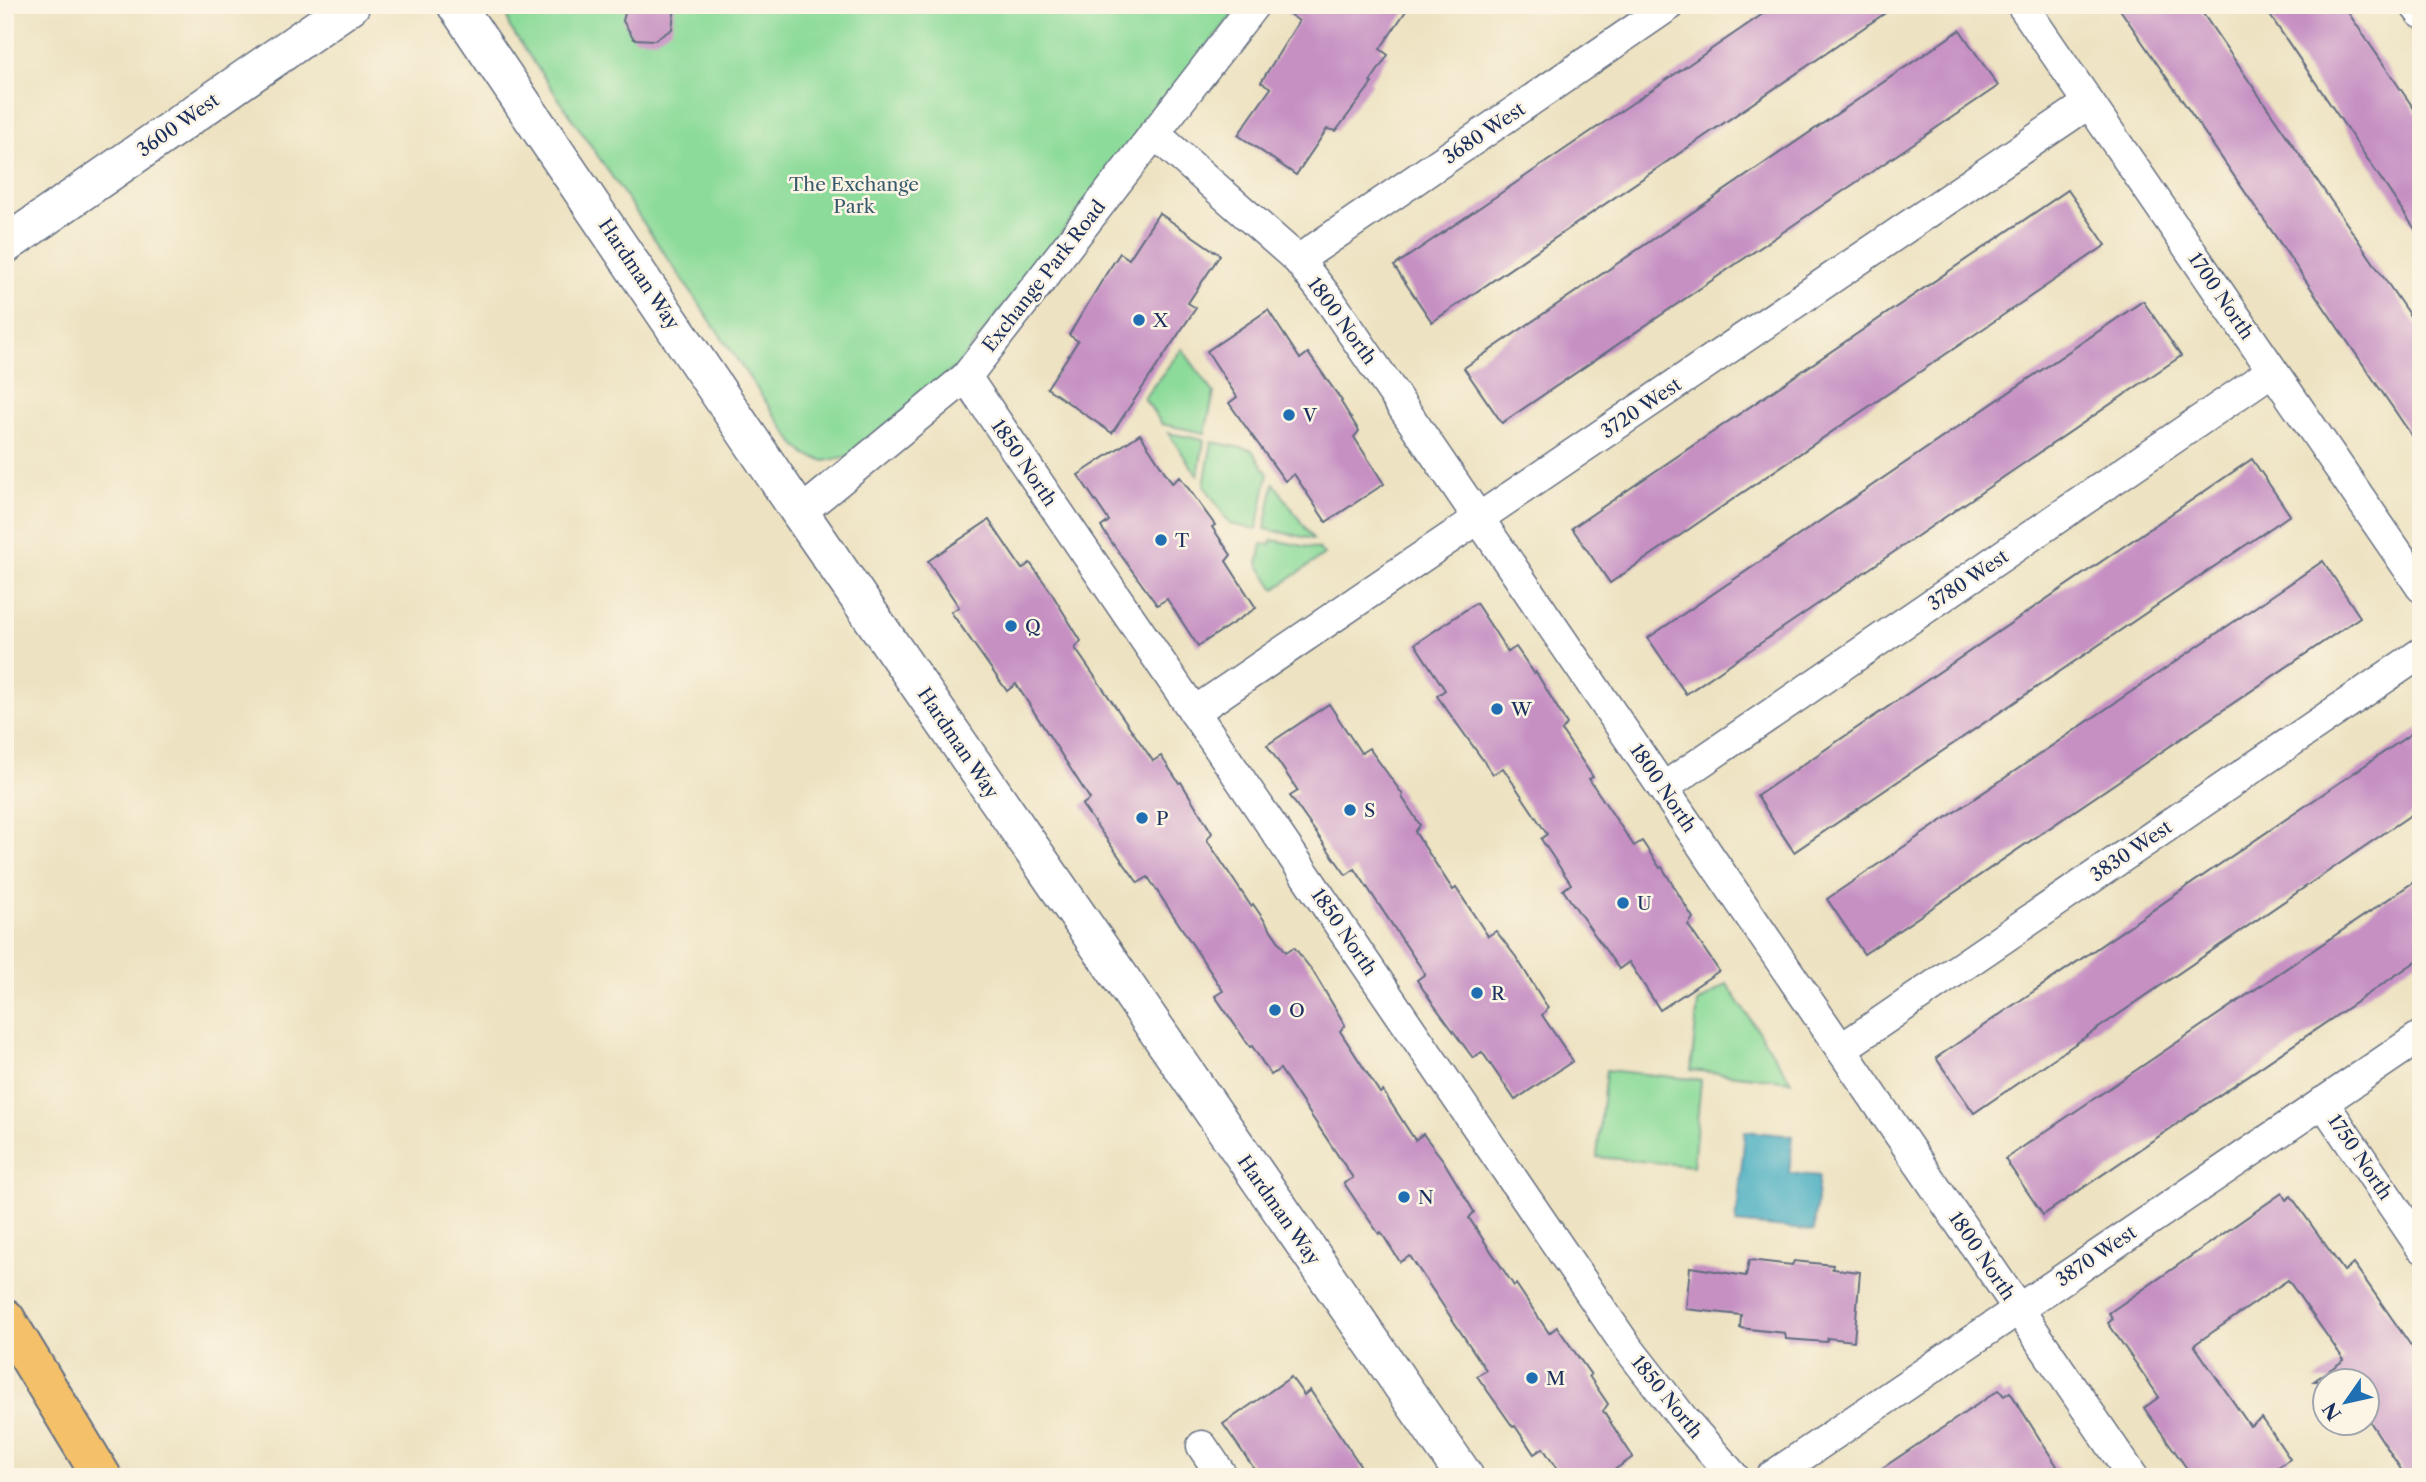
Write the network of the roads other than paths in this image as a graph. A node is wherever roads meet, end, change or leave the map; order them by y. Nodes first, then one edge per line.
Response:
1 (351, 5) edge
2 (456, 5) edge
3 (1254, 5) edge
4 (1670, 5) edge
5 (2022, 5) edge
6 (2415, 5) edge
7 (2421, 13) edge
8 (2089, 103) junction
9 (1154, 133) junction
10 (5, 245) edge
11 (1298, 260) junction
12 (2272, 371) junction
13 (966, 377) junction
14 (800, 513) junction
15 (1479, 519) junction
16 (2421, 587) edge
17 (2421, 653) edge
18 (1194, 712) junction
19 (1663, 788) junction
20 (2421, 1036) edge
21 (1841, 1049) junction
22 (2323, 1102) junction
23 (2421, 1247) edge
24 (2018, 1309) junction
25 (5, 1318) edge
26 (1202, 1446) dead end
27 (102, 1477) edge
28 (1223, 1477) edge
29 (1465, 1477) edge
30 (1734, 1477) edge
31 (1771, 1477) edge
32 (2133, 1477) edge

1 - 10 street, 3600 West
2 - 14 street, Hardman Way
3 - 9 street, Exchange Park Road
4 - 11 street, 3680 West
5 - 8 street, 1700 North
6 - 7 street
8 - 12 street, 1700 North
8 - 15 street, 3720 West
9 - 11 street, 1800 North
9 - 13 street, Exchange Park Road
11 - 15 street, 1800 North
12 - 16 street, 1700 North
12 - 19 street, 3780 West
13 - 14 street, Exchange Park Road
13 - 18 street, 1850 North
14 - 29 street, Hardman Way
15 - 18 street, 3720 West
15 - 19 street, 1800 North
17 - 21 street, 3830 West
18 - 30 street, 1850 North
19 - 21 street, 1800 North
20 - 22 street, 3870 West
21 - 24 street, 1800 North
22 - 23 street, 1750 North
22 - 24 street, 3870 West
24 - 31 street, 3870 West
24 - 32 street, 1800 North
25 - 27 highway
26 - 28 street

